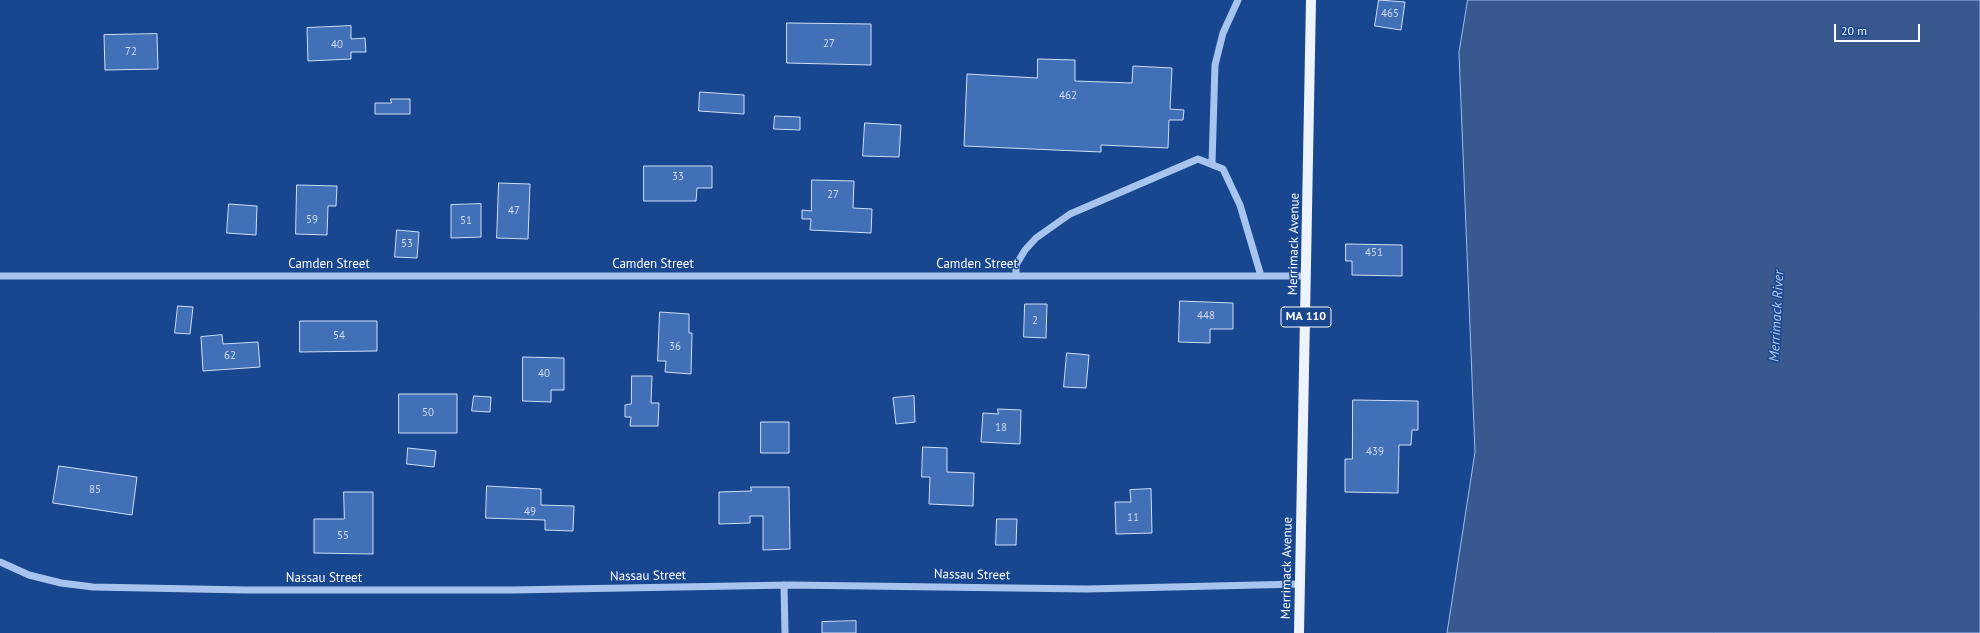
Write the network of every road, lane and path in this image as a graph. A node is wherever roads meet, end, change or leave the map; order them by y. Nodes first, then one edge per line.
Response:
1 (1238, 0) edge
2 (1311, 0) edge
3 (1212, 163) junction
4 (0, 276) edge
5 (1016, 276) junction
6 (1261, 276) junction
7 (1306, 276) junction
8 (0, 562) edge
9 (1300, 584) junction
10 (784, 585) junction
11 (785, 633) edge
12 (1299, 633) edge

1 - 3 street
2 - 7 main road, Merrimack Avenue / MA 110
3 - 5 street
3 - 6 street
4 - 5 street, Camden Street
5 - 6 street, Camden Street
6 - 7 street, Camden Street
7 - 9 main road, Merrimack Avenue / MA 110
8 - 10 street, Nassau Street
9 - 10 street, Nassau Street
9 - 12 main road, Merrimack Avenue / MA 110
10 - 11 street

